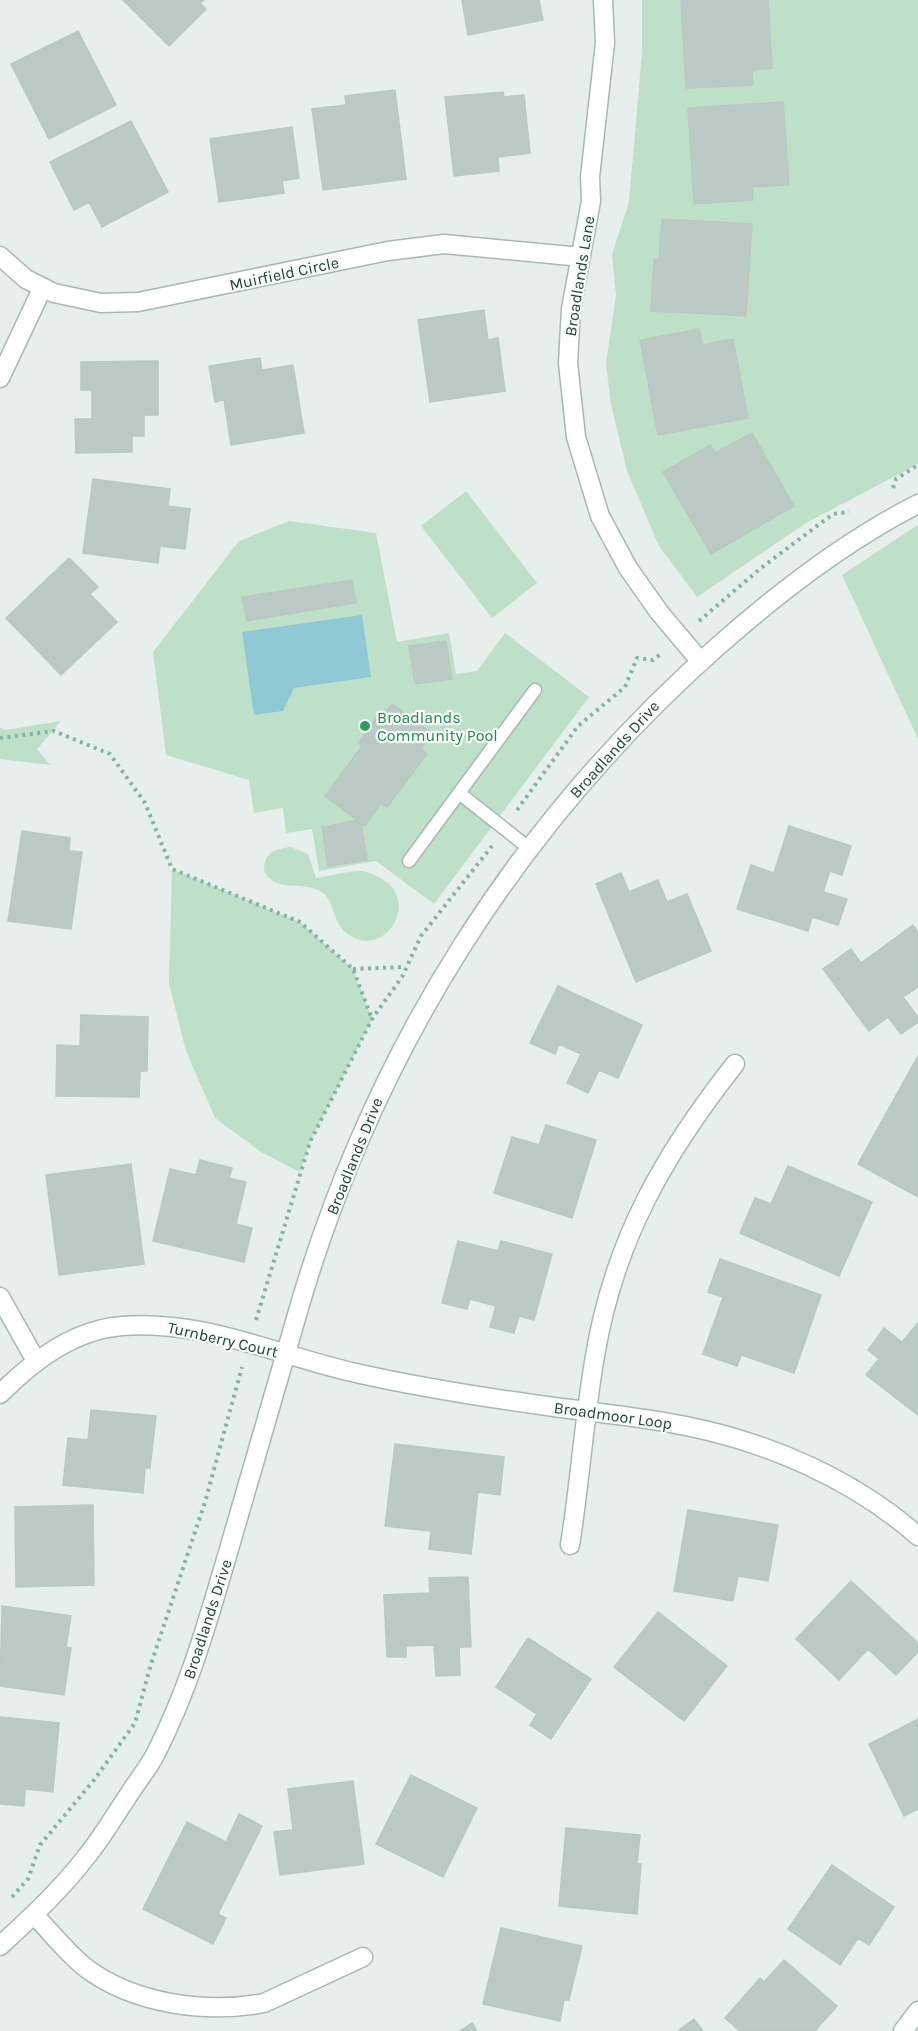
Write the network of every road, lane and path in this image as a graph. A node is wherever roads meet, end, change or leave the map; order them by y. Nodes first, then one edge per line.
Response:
1 (603, 0) edge
2 (0, 256) edge
3 (581, 257) junction
4 (42, 289) junction
5 (0, 378) edge
6 (918, 504) edge
7 (701, 662) junction
8 (535, 690) dead end
9 (0, 738) edge
10 (459, 793) junction
11 (530, 849) junction
12 (409, 861) dead end
13 (405, 966) dead end
14 (353, 969) junction
15 (372, 1020) dead end
16 (735, 1064) dead end
17 (0, 1297) edge
18 (286, 1353) junction
19 (36, 1361) junction
20 (0, 1394) edge
21 (588, 1412) junction
22 (918, 1536) edge
23 (570, 1545) dead end
24 (34, 1915) junction
25 (0, 1946) edge
26 (363, 1957) dead end
27 (918, 2011) edge
28 (903, 2031) edge

1 - 3 street, Broadlands Lane
2 - 4 street, Muirfield Circle
3 - 4 street, Muirfield Circle
3 - 7 street, Broadlands Lane
4 - 5 street
6 - 7 street, Broadlands Drive
7 - 11 street, Broadlands Drive
8 - 10 lane
9 - 14 path
10 - 11 lane
10 - 12 lane
11 - 18 street, Broadlands Drive
13 - 14 path
14 - 15 path
16 - 21 street
17 - 19 street
18 - 19 street, Turnberry Court
18 - 21 street, Broadmoor Loop
18 - 24 street, Broadlands Drive
19 - 20 street, Turnberry Court
21 - 22 street, Broadmoor Loop
21 - 23 street
24 - 25 street, Broadlands Drive
24 - 26 street
27 - 28 street

